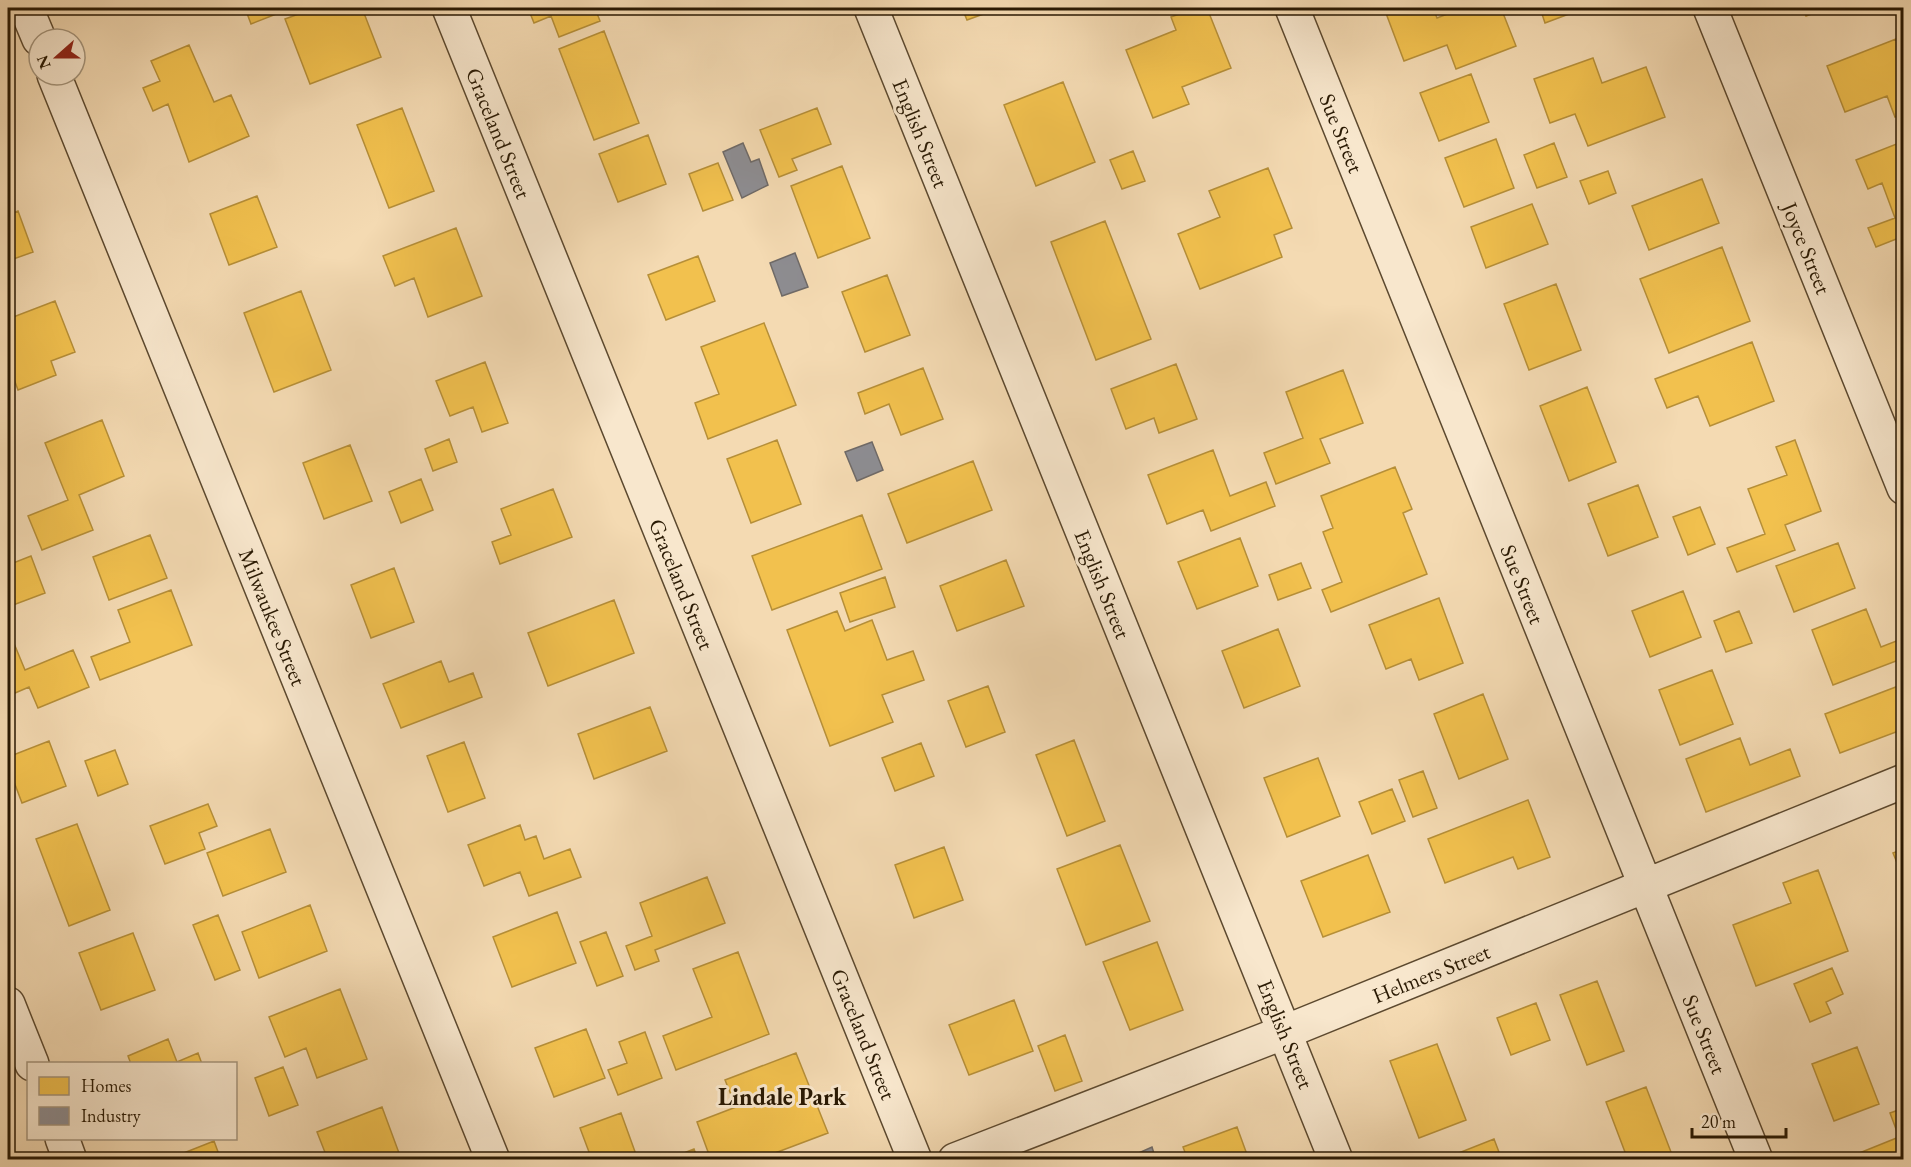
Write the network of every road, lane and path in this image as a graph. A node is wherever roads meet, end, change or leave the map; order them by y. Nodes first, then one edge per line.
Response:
1 (26, 8) edge
2 (448, 8) edge
3 (871, 8) edge
4 (1292, 8) edge
5 (1710, 8) edge
6 (34, 27) edge
7 (59, 87) edge
8 (1904, 488) edge
9 (1904, 781) edge
10 (1645, 887) junction
11 (8, 1004) edge
12 (1285, 1032) junction
13 (31, 1062) edge
14 (63, 1140) edge
15 (70, 1160) edge
16 (493, 1160) edge
17 (915, 1160) edge
18 (955, 1160) edge
19 (1336, 1160) edge
20 (1756, 1160) edge

1 - 6 street
2 - 17 street, Graceland Street
3 - 12 street, English Street
4 - 10 street, Sue Street
5 - 8 street, Joyce Street
7 - 16 street, Milwaukee Street
9 - 10 street, Helmers Street
10 - 12 street, Helmers Street
10 - 20 street, Sue Street
11 - 13 street
12 - 18 street, Helmers Street
12 - 19 street, English Street
14 - 15 street

